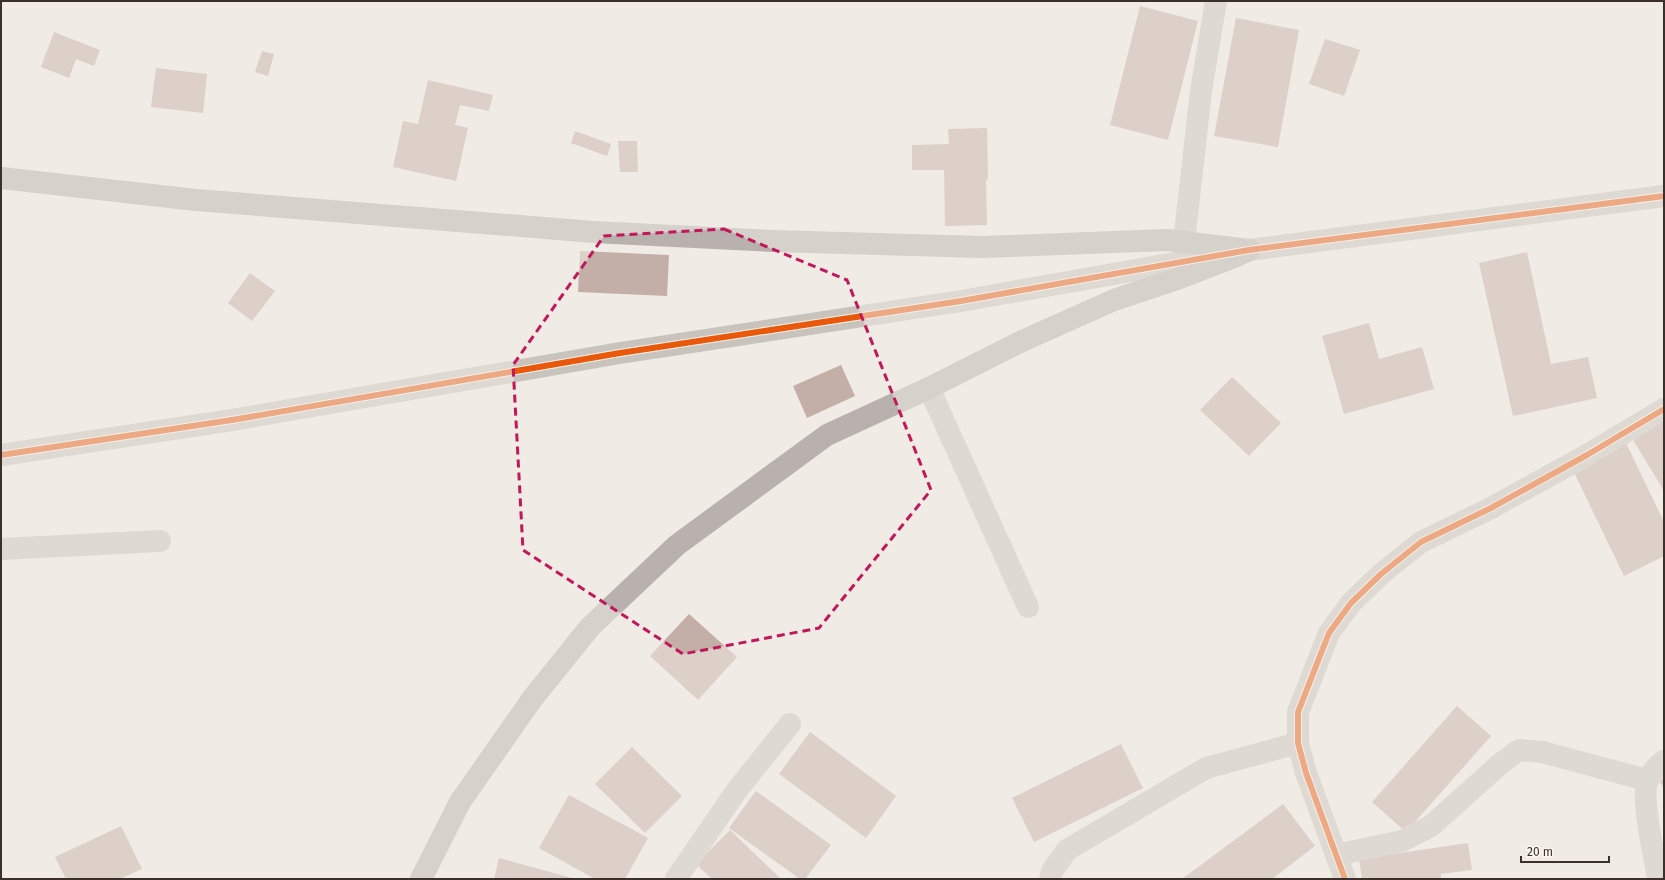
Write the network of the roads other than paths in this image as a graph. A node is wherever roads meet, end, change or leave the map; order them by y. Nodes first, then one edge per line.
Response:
1 (1216, 1) edge
2 (1, 178) edge
3 (1664, 196) edge
4 (1184, 242) junction
5 (1249, 250) junction
6 (929, 388) junction
7 (1664, 409) edge
8 (1, 455) edge
9 (160, 541) dead end
10 (1, 549) edge
11 (1028, 607) dead end
12 (790, 724) dead end
13 (1298, 743) junction
14 (1664, 761) edge
15 (1647, 780) junction
16 (1336, 855) junction
17 (421, 879) edge
18 (676, 879) edge
19 (1050, 879) edge
20 (1345, 879) edge
21 (1658, 879) edge

1 - 4 street
2 - 4 main road
3 - 5 street
4 - 5 main road
5 - 6 main road
5 - 8 street
6 - 11 street
6 - 17 main road
7 - 13 street
9 - 10 street
12 - 18 street
13 - 16 street
13 - 19 street
14 - 15 street
15 - 16 street
15 - 21 street
16 - 20 street

